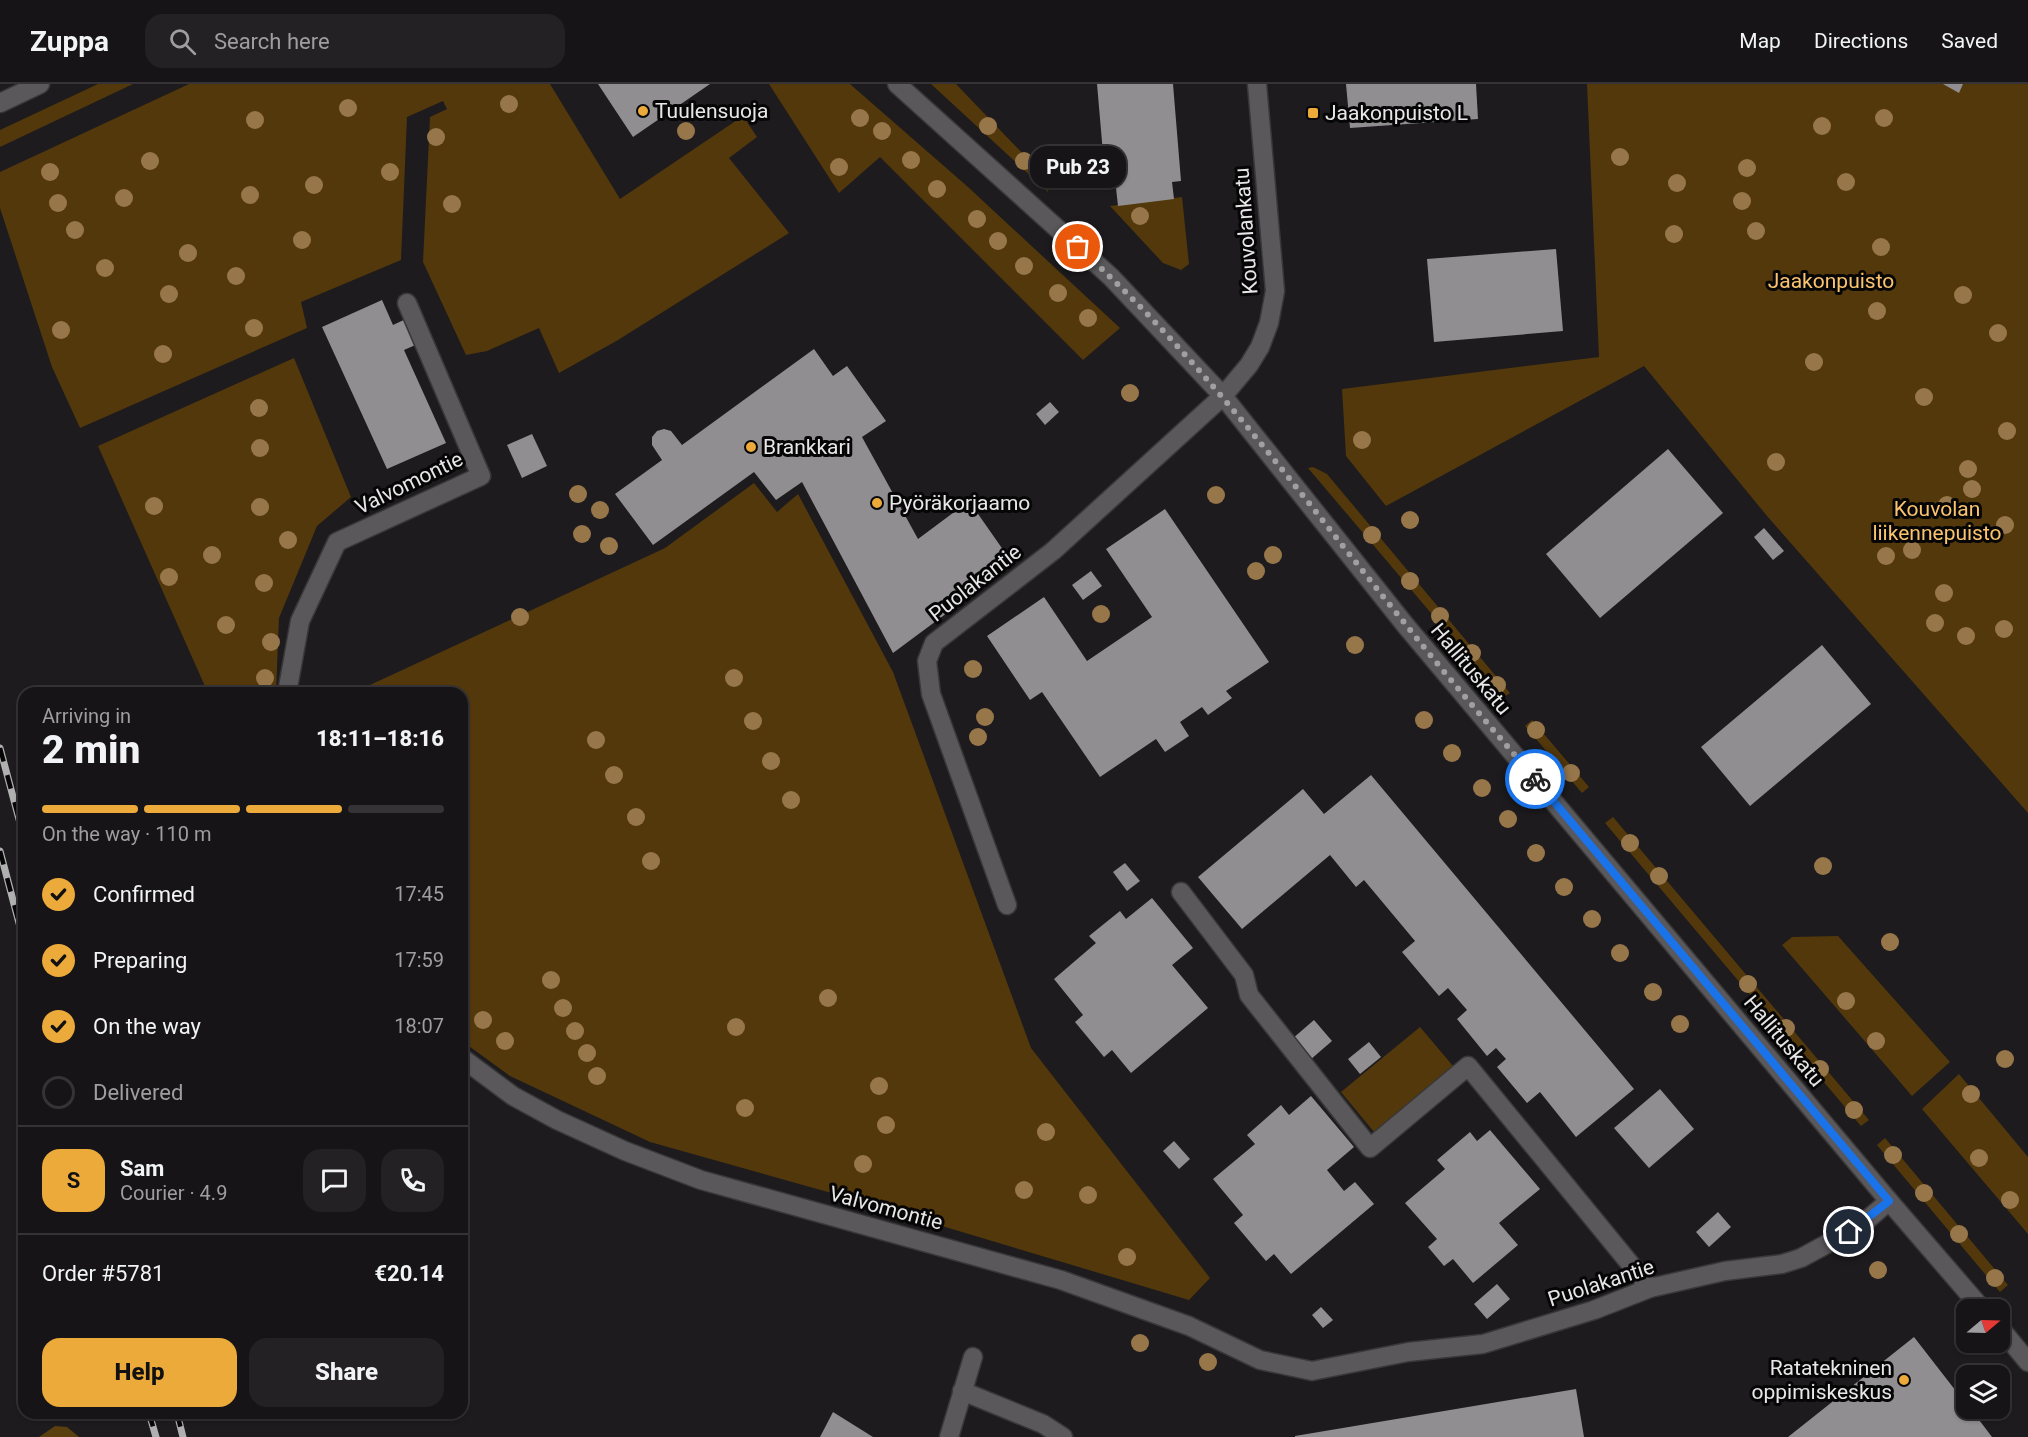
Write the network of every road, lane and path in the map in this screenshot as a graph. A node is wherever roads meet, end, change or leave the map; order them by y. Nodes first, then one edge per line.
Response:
1 (40, 84) edge
2 (897, 84) edge
3 (1257, 84) edge
4 (0, 103) edge
5 (407, 303) dead end
6 (1223, 396) junction
7 (288, 687) edge
8 (1182, 892) dead end
9 (1007, 905) dead end
10 (468, 1062) edge
11 (1889, 1201) junction
12 (1650, 1288) junction
13 (1974, 1299) edge
14 (2010, 1340) edge
15 (973, 1357) dead end
16 (2028, 1362) edge
17 (1312, 1371) joint
18 (962, 1391) junction
19 (949, 1437) edge
20 (1063, 1437) edge

1 - 4 street
2 - 6 street, Hallituskatu
3 - 6 street, Kouvolankatu
5 - 7 street, Valvomontie
6 - 9 street, Puolakantie
6 - 11 street, Hallituskatu
8 - 12 street
10 - 17 street, Valvomontie
11 - 12 street, Puolakantie
11 - 13 street, Hallituskatu
12 - 17 street, Puolakantie
14 - 16 street
15 - 18 street
18 - 19 street
18 - 20 street

